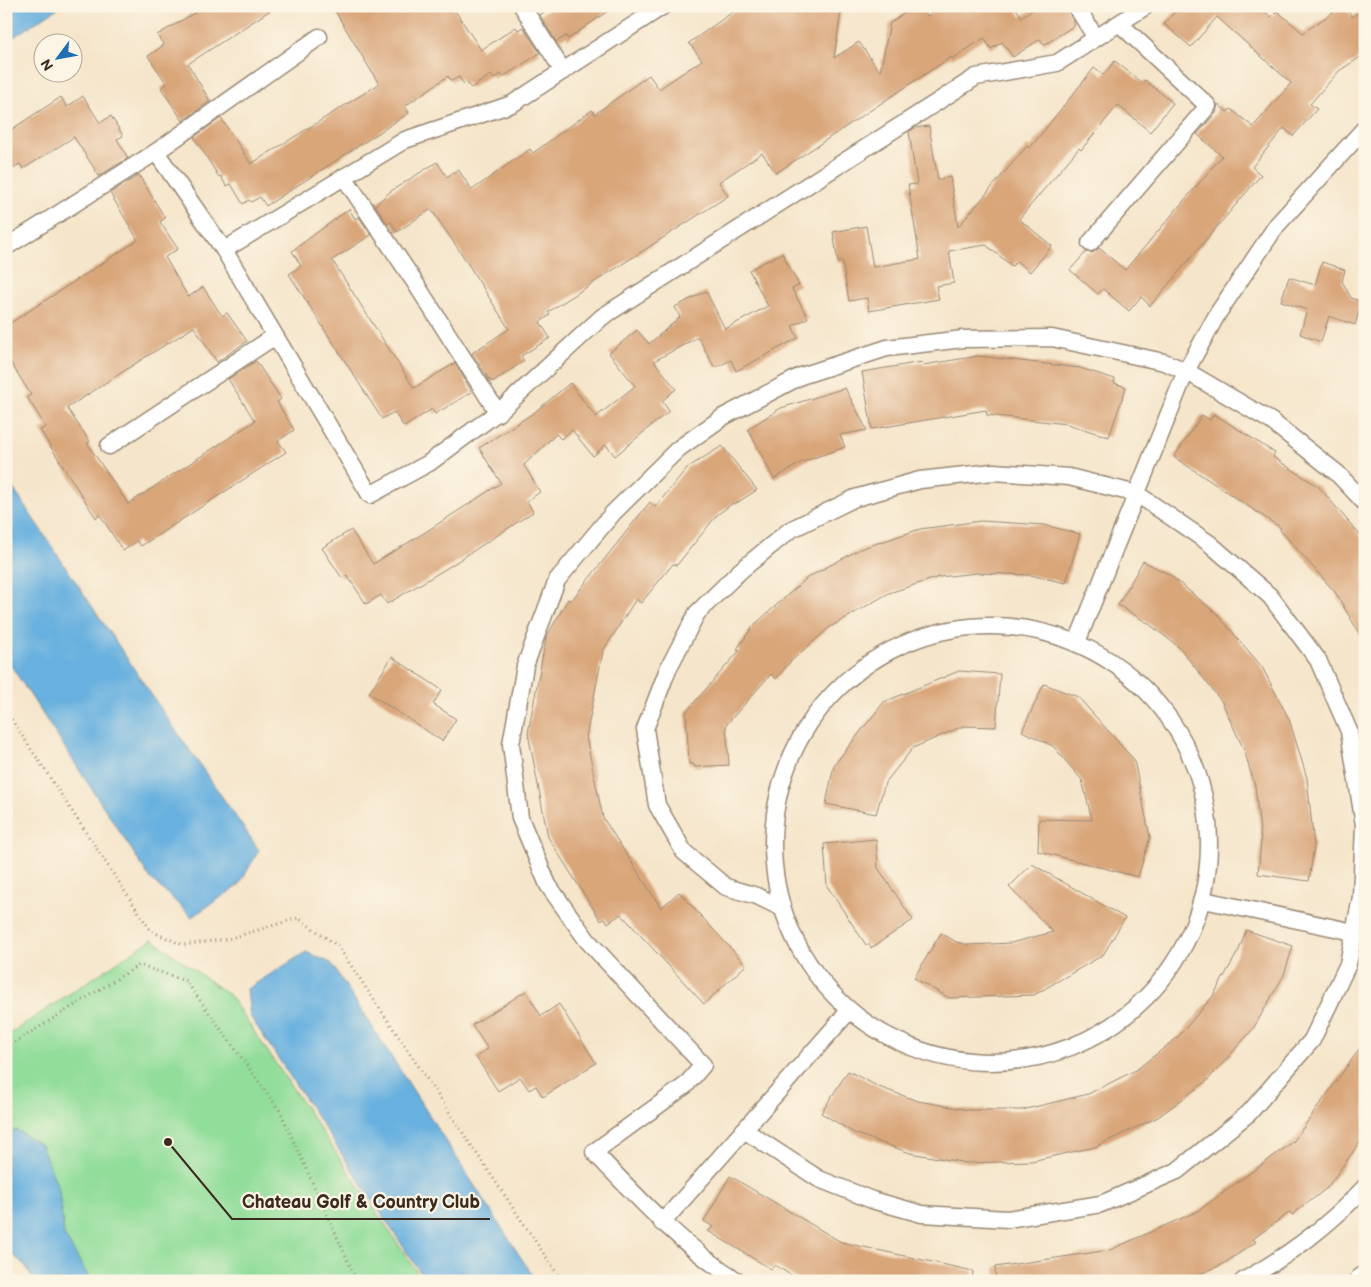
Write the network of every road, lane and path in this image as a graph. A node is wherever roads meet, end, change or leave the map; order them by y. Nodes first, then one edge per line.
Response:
1 (522, 6) edge
2 (662, 6) edge
3 (1076, 6) edge
4 (1146, 6) edge
5 (1120, 24) junction
6 (319, 37) dead end
7 (1096, 38) junction
8 (563, 71) junction
9 (1364, 130) edge
10 (156, 152) junction
11 (344, 177) junction
12 (1090, 243) dead end
13 (6, 246) edge
14 (224, 250) junction
15 (275, 336) junction
16 (1186, 372) junction
17 (498, 413) junction
18 (109, 446) dead end
19 (1137, 494) junction
20 (1365, 503) edge
21 (1077, 642) junction
22 (6, 711) edge
23 (1204, 900) junction
24 (782, 908) junction
25 (1359, 933) edge
26 (849, 1011) junction
27 (6, 1048) edge
28 (744, 1130) junction
29 (1365, 1186) edge
30 (662, 1223) junction
31 (1365, 1274) edge
32 (357, 1281) edge
33 (562, 1281) edge
34 (738, 1281) edge
35 (1243, 1281) edge
36 (1360, 1281) edge

1 - 8 lane
2 - 8 lane
3 - 7 lane
4 - 5 lane
5 - 7 lane
5 - 12 lane
6 - 10 lane
7 - 17 lane
8 - 11 lane
9 - 16 lane
10 - 13 lane
10 - 14 lane
11 - 14 lane
11 - 17 lane
14 - 15 lane
15 - 17 lane
15 - 18 lane
16 - 19 lane
16 - 20 lane
16 - 30 lane
19 - 21 lane
19 - 24 lane
19 - 25 lane
21 - 23 lane
21 - 24 lane
22 - 33 path
23 - 25 lane
23 - 26 lane
24 - 26 lane
25 - 28 lane
26 - 28 lane
27 - 32 path
28 - 30 lane
29 - 35 lane
30 - 34 lane
31 - 36 lane

